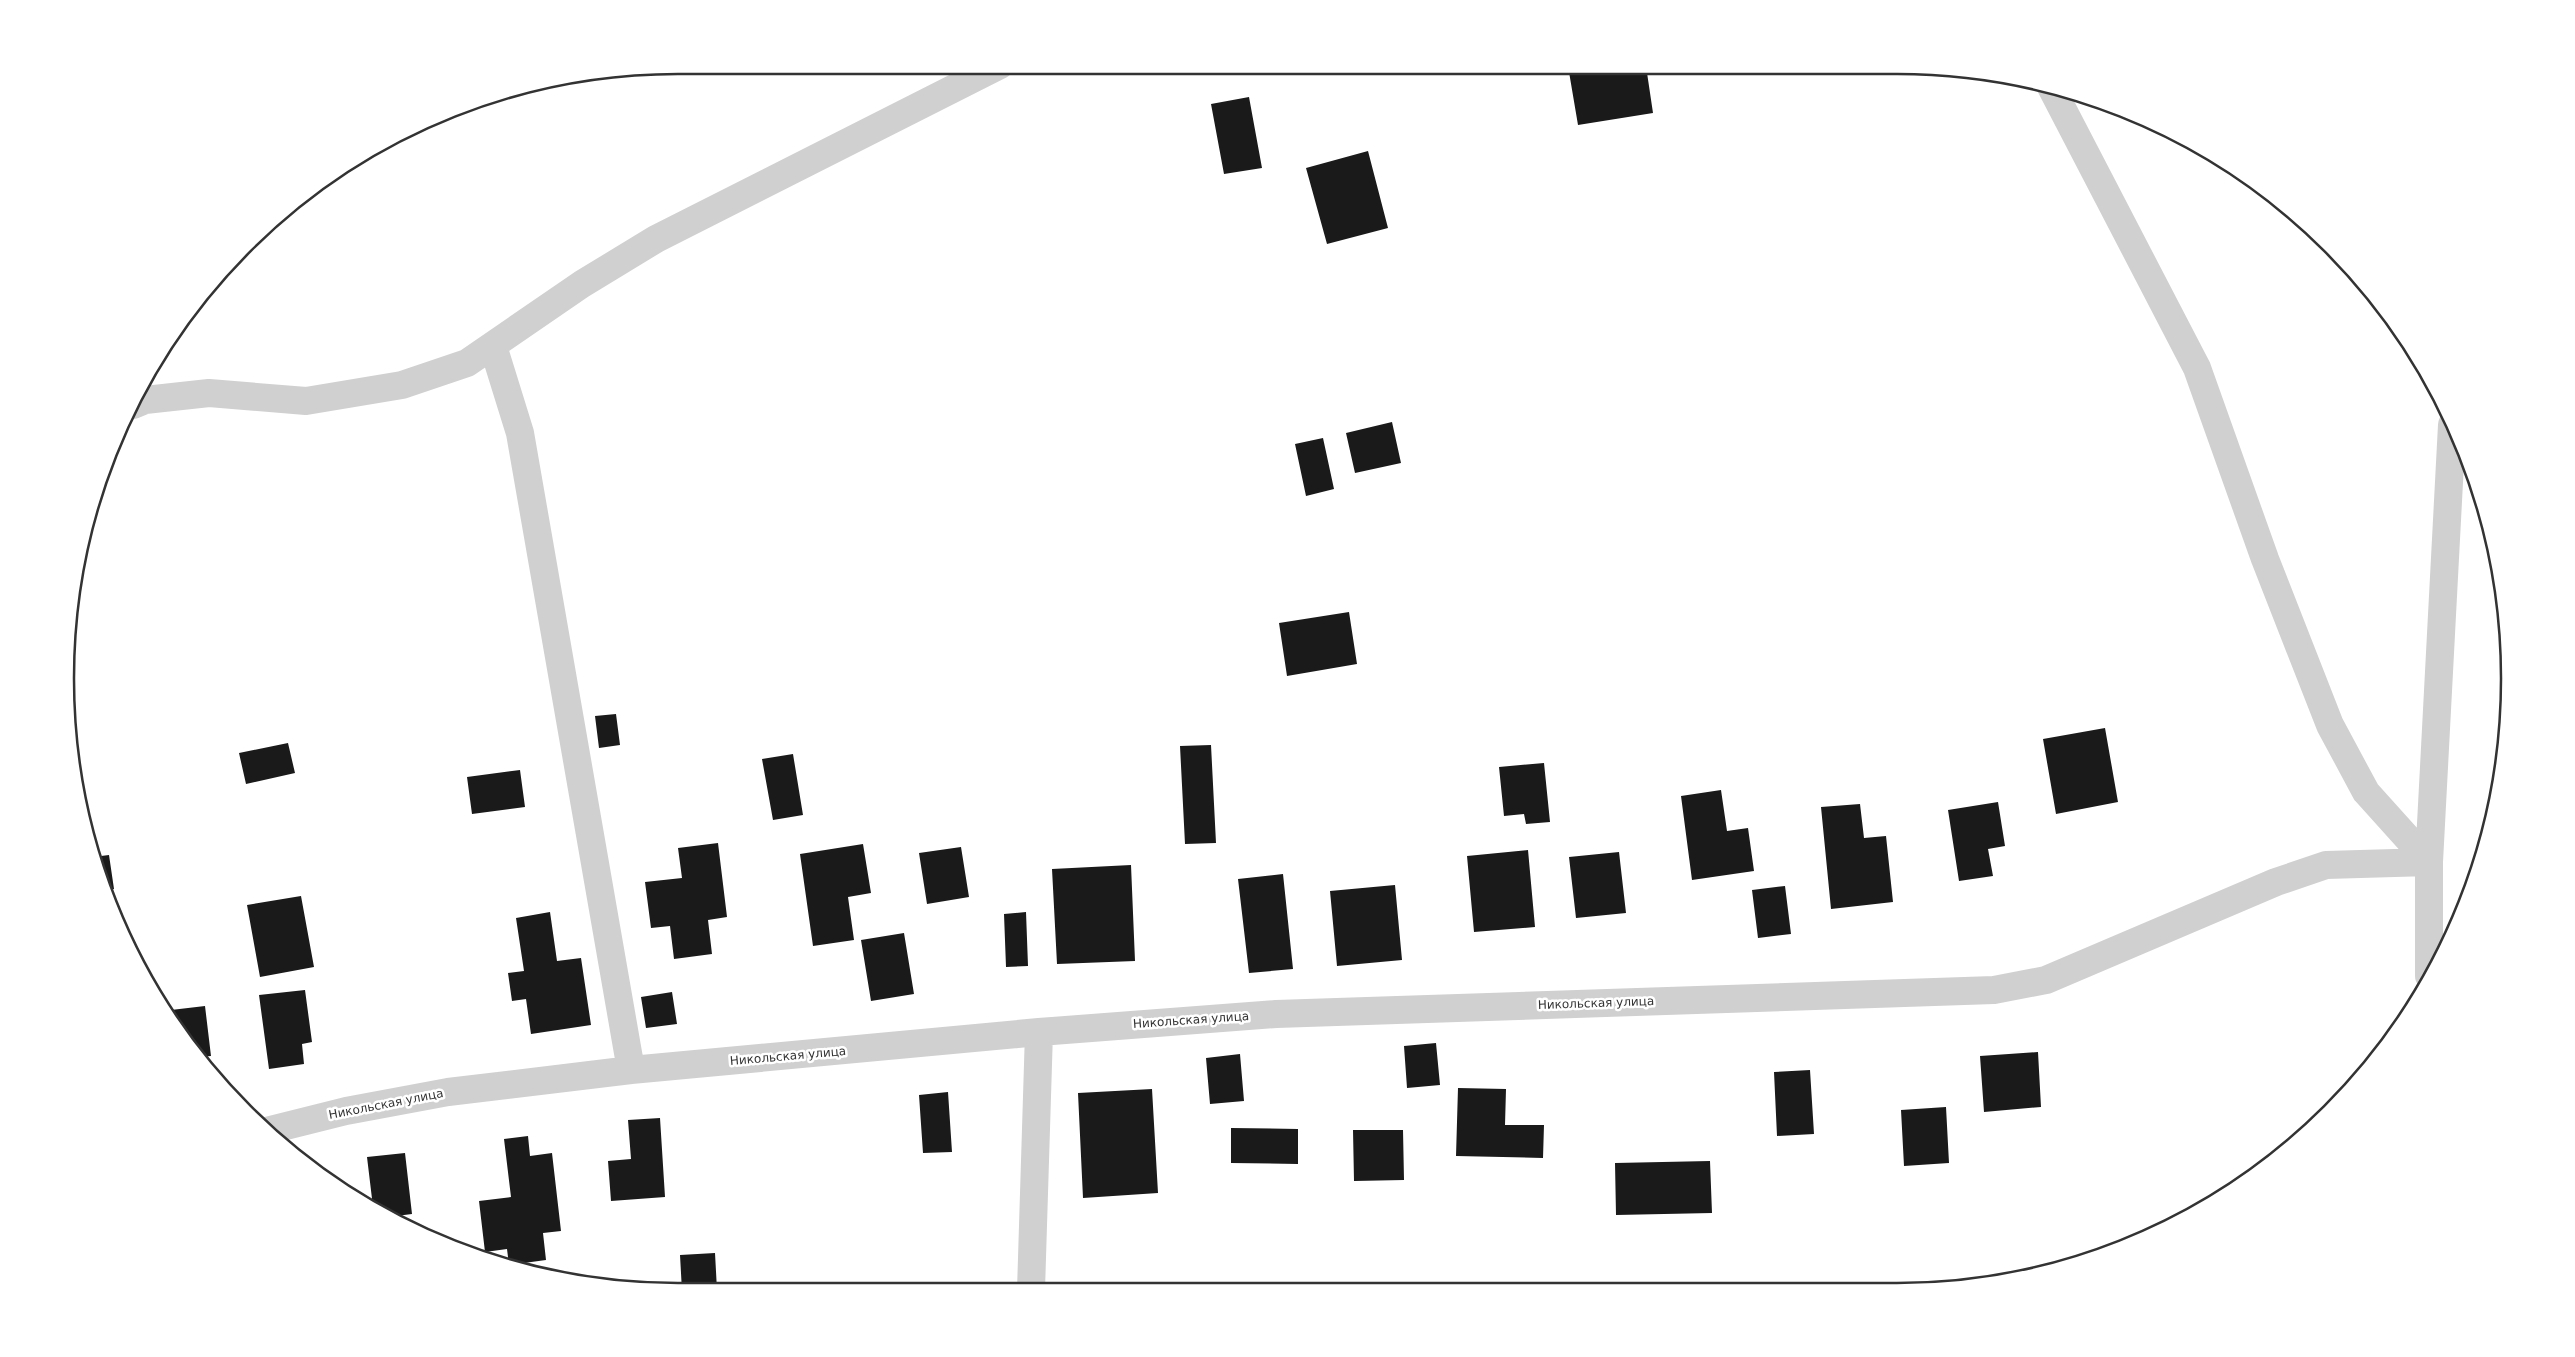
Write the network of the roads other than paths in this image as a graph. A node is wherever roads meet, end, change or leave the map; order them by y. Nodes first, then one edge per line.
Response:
1 (982, 74) edge
2 (2055, 95) edge
3 (493, 346) junction
4 (141, 401) edge
5 (2451, 439) edge
6 (2429, 862) junction
7 (2429, 964) edge
8 (1039, 1032) junction
9 (631, 1070) junction
10 (275, 1129) edge
11 (1032, 1283) edge

1 - 3 street
2 - 6 street
3 - 4 street
3 - 9 street
5 - 6 street
6 - 7 street
6 - 8 street, Никольская улица
8 - 9 street, Никольская улица
8 - 11 street
9 - 10 street, Никольская улица

